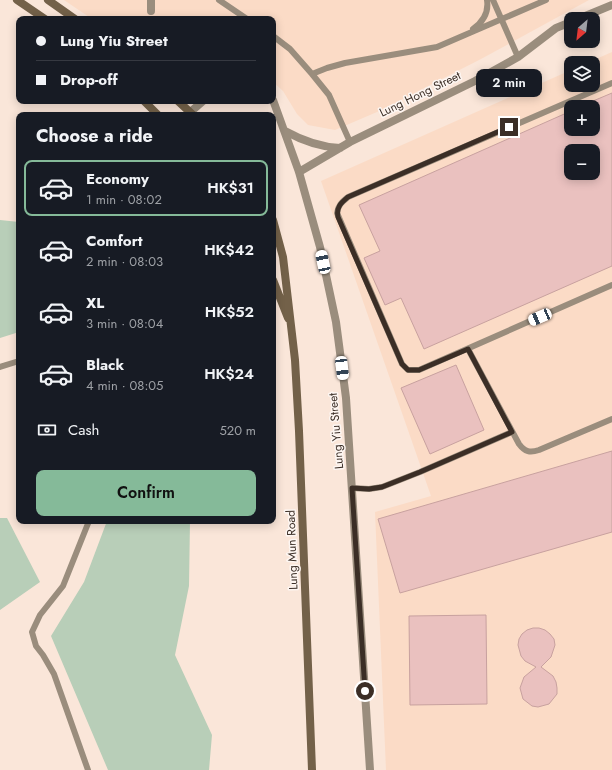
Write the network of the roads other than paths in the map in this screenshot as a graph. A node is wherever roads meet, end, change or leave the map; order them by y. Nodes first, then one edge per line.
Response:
1 (17, 0) edge
2 (48, 0) edge
3 (151, 0) edge
4 (219, 0) edge
5 (487, 0) edge
6 (493, 0) edge
7 (546, 0) edge
8 (612, 5) edge
9 (151, 11) dead end
10 (595, 12) edge
11 (41, 16) edge
12 (71, 16) edge
13 (243, 16) edge
14 (501, 19) junction
15 (564, 25) edge
16 (276, 38) edge
17 (458, 38) junction
18 (518, 57) junction
19 (312, 74) junction
20 (612, 83) edge
21 (147, 104) edge
22 (181, 104) edge
23 (200, 104) edge
24 (275, 104) edge
25 (155, 112) edge
26 (188, 112) edge
27 (192, 112) edge
28 (285, 131) junction
29 (350, 142) junction
30 (340, 148) junction
31 (300, 172) junction
32 (276, 231) edge
33 (612, 285) edge
34 (276, 288) edge
35 (292, 330) junction
36 (468, 349) junction
37 (16, 362) edge
38 (0, 367) edge
39 (612, 419) edge
40 (512, 432) junction
41 (352, 488) junction
42 (88, 524) edge
43 (88, 770) edge
44 (312, 770) edge
45 (370, 770) edge

1 - 11 street
2 - 12 street
3 - 9 street
4 - 13 lane
5 - 17 lane
6 - 14 lane
7 - 14 lane
8 - 10 street
14 - 17 lane
14 - 18 lane
15 - 18 street, Lung Hong Street
16 - 19 lane
17 - 19 lane
18 - 29 street, Lung Hong Street
19 - 29 lane
20 - 36 lane
21 - 25 street
22 - 26 street
23 - 27 street
24 - 28 street, Lung Yiu Street
28 - 30 street
28 - 31 street, Lung Yiu Street
29 - 30 street, Lung Hong Street
30 - 31 street, Lung Hong Street
31 - 41 street, Lung Yiu Street
32 - 35 street, Lung Mun Road
33 - 36 lane
34 - 35 street, Lung Mun Road
35 - 44 street, Lung Mun Road
36 - 40 lane
37 - 38 lane
39 - 40 lane
40 - 41 lane
41 - 45 street, Lung Yiu Street
42 - 43 lane

